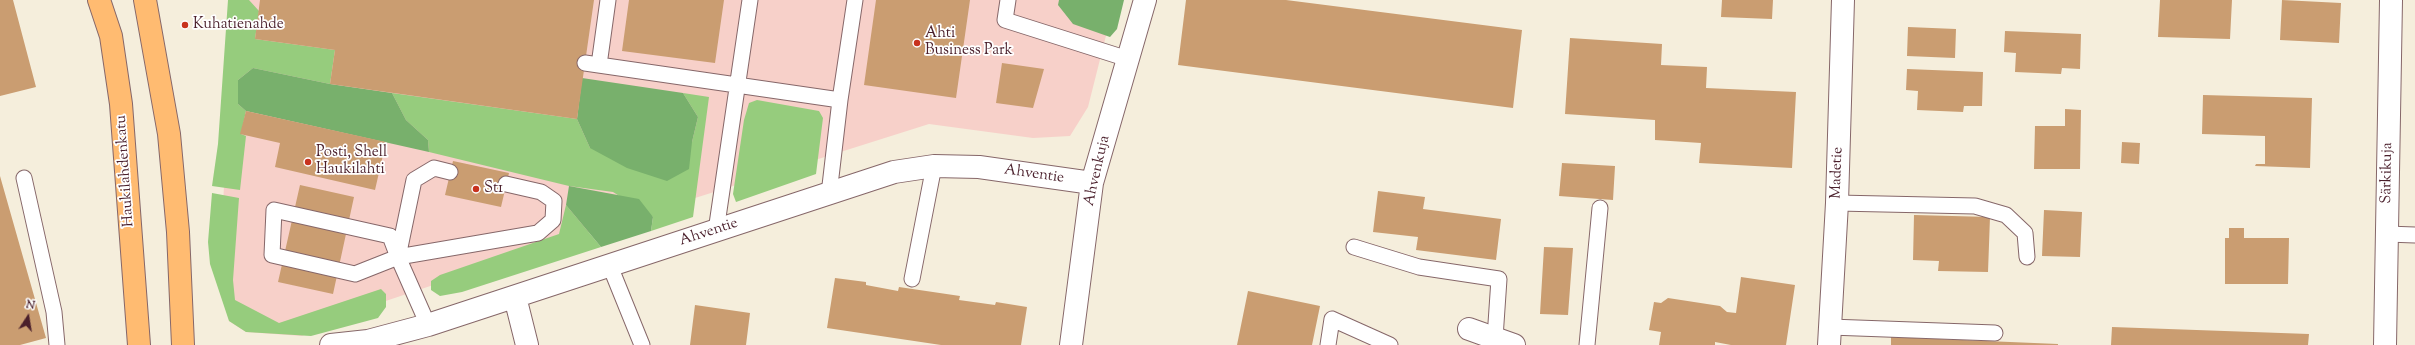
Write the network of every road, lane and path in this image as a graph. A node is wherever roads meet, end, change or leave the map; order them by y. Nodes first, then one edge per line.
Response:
1 (99, 0) edge
2 (608, 0) edge
3 (750, 0) edge
4 (855, 0) edge
5 (1008, 0) edge
6 (1145, 0) edge
7 (1842, 0) edge
8 (2391, 0) edge
9 (148, 3) edge
10 (1128, 58) junction
11 (737, 85) junction
12 (840, 100) junction
13 (934, 166) junction
14 (450, 172) dead end
15 (24, 178) dead end
16 (1092, 183) junction
17 (506, 184) dead end
18 (829, 194) junction
19 (1837, 203) junction
20 (1600, 208) dead end
21 (716, 231) junction
22 (2387, 234) junction
23 (2415, 235) edge
24 (1354, 247) dead end
25 (398, 257) junction
26 (2027, 257) dead end
27 (610, 266) junction
28 (912, 279) dead end
29 (515, 297) junction
30 (428, 325) junction
31 (1469, 329) dead end
32 (1995, 333) dead end
33 (1830, 336) edge
34 (1504, 342) edge
35 (57, 345) edge
36 (139, 345) edge
37 (183, 345) edge
38 (331, 345) edge
39 (527, 345) edge
40 (642, 345) edge
41 (1071, 345) edge
42 (1328, 345) edge
43 (1390, 345) edge
44 (1587, 345) edge
45 (2385, 345) edge

1 - 36 main road, Haukilahdenkatu
2 - 11 lane
3 - 11 lane
4 - 12 lane
5 - 10 lane
6 - 10 street, Ahvenkuja
7 - 19 street, Madetie
8 - 22 street, Särkikuja
9 - 37 main road
10 - 16 street, Ahvenkuja
11 - 12 lane
11 - 21 lane
12 - 18 lane
13 - 16 street, Ahventie
13 - 18 street, Ahventie
13 - 28 lane
14 - 25 lane
15 - 35 lane
16 - 41 street, Ahvenkuja
17 - 25 lane
18 - 21 street, Ahventie
19 - 26 lane
19 - 33 street, Madetie
20 - 44 lane
21 - 27 street, Ahventie
22 - 23 lane
22 - 45 street, Särkikuja
24 - 34 lane
25 - 25 lane
25 - 30 lane
27 - 29 street, Ahventie
27 - 40 lane
29 - 30 street, Ahventie
29 - 39 street
30 - 38 street, Ahventie
31 - 34 street
32 - 33 lane
42 - 43 lane

